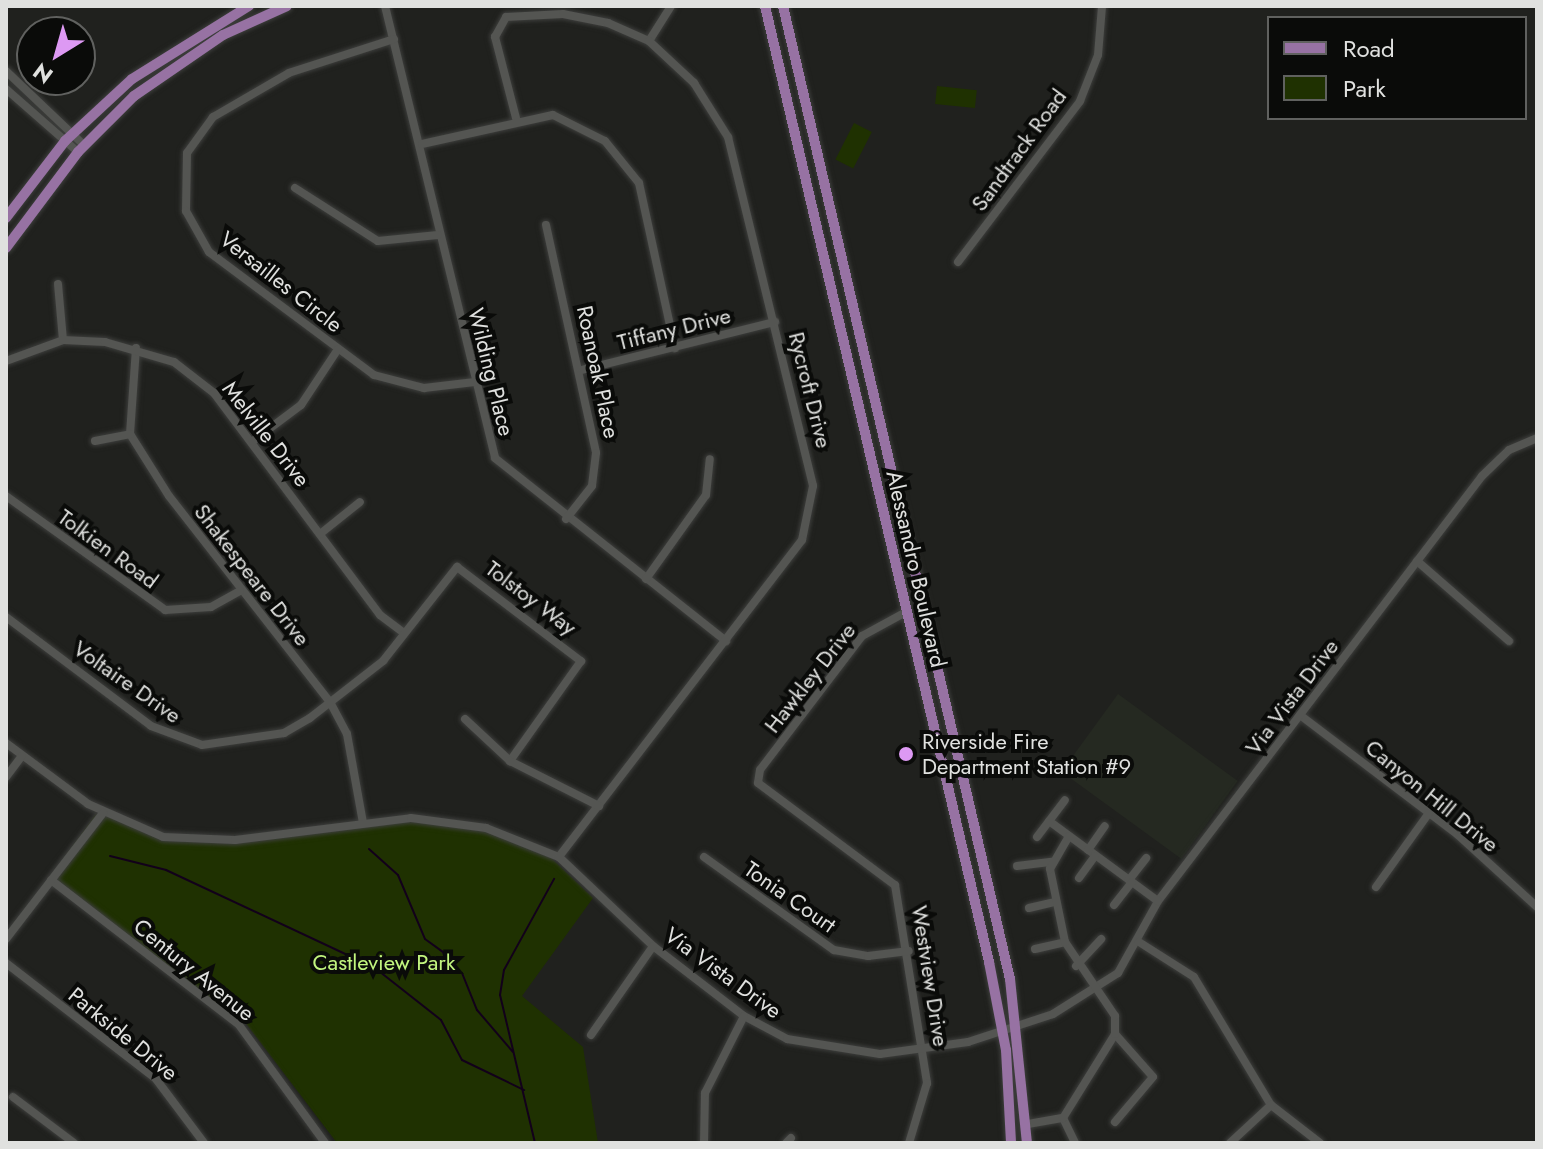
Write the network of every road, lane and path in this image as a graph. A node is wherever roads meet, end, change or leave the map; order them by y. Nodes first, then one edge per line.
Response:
1 (249, 6) edge
2 (287, 6) edge
3 (385, 6) edge
4 (671, 6) edge
5 (765, 6) edge
6 (783, 6) edge
7 (1102, 6) edge
8 (394, 39) junction
9 (649, 41) junction
10 (6, 71) edge
11 (6, 89) edge
12 (516, 118) junction
13 (69, 137) junction
14 (422, 144) junction
15 (82, 149) junction
16 (295, 188) dead end
17 (6, 218) edge
18 (546, 225) dead end
19 (438, 235) junction
20 (6, 248) edge
21 (958, 262) dead end
22 (58, 284) dead end
23 (775, 322) junction
24 (63, 340) junction
25 (136, 348) junction
26 (675, 348) junction
27 (338, 349) junction
28 (6, 361) edge
29 (582, 370) junction
30 (475, 382) junction
31 (130, 434) junction
32 (1537, 438) edge
33 (95, 441) dead end
34 (253, 441) junction
35 (710, 459) dead end
36 (6, 496) edge
37 (360, 502) dead end
38 (566, 519) junction
39 (320, 534) junction
40 (1417, 561) junction
41 (457, 567) joint
42 (646, 579) junction
43 (240, 591) junction
44 (906, 612) junction
45 (6, 617) edge
46 (404, 633) junction
47 (726, 641) junction
48 (1509, 641) dead end
49 (330, 702) junction
50 (1300, 715) junction
51 (465, 719) dead end
52 (6, 743) edge
53 (22, 756) junction
54 (510, 761) junction
55 (6, 777) edge
56 (758, 783) joint
57 (1065, 800) dead end
58 (599, 806) junction
59 (103, 813) junction
60 (1429, 813) junction
61 (1049, 821) junction
62 (363, 823) junction
63 (1105, 826) dead end
64 (1069, 836) junction
65 (1037, 837) dead end
66 (1092, 853) junction
67 (559, 857) junction
68 (704, 857) dead end
69 (1146, 858) dead end
70 (1052, 862) junction
71 (1017, 866) dead end
72 (1079, 878) dead end
73 (51, 880) junction
74 (1130, 881) junction
75 (1376, 887) dead end
76 (1158, 901) junction
77 (1056, 902) junction
78 (1114, 905) dead end
79 (1537, 907) edge
80 (1029, 908) dead end
81 (6, 939) edge
82 (1101, 939) dead end
83 (1065, 942) junction
84 (1139, 942) junction
85 (653, 946) junction
86 (1035, 949) dead end
87 (909, 951) junction
88 (6, 963) edge
89 (1076, 966) junction
90 (1096, 991) junction
91 (744, 1016) junction
92 (1020, 1028) junction
93 (1003, 1034) junction
94 (1115, 1034) junction
95 (591, 1035) dead end
96 (923, 1049) junction
97 (13, 1097) dead end
98 (1271, 1105) junction
99 (1063, 1118) junction
100 (1115, 1122) dead end
101 (1028, 1124) junction
102 (74, 1143) edge
103 (204, 1143) edge
104 (325, 1143) edge
105 (704, 1143) edge
106 (909, 1143) edge
107 (1011, 1143) edge
108 (1027, 1143) edge
109 (1075, 1143) edge
110 (1230, 1143) edge
111 (1320, 1143) edge

1 - 13 main road
2 - 15 main road
3 - 8 street, Wilding Place
4 - 9 street
5 - 44 main road, Alessandro Boulevard
6 - 92 main road, Alessandro Boulevard
7 - 21 street, Sandtrack Road
8 - 14 street, Wilding Place
8 - 27 street, Versailles Circle
9 - 12 street, Rycroft Drive
9 - 23 street, Rycroft Drive
10 - 13 street
11 - 13 street
12 - 14 street
12 - 26 street
13 - 15 street
13 - 17 main road
14 - 19 street, Wilding Place
15 - 20 main road
16 - 19 street
18 - 29 street, Roanoak Place
19 - 30 street, Wilding Place
22 - 24 street
23 - 26 street, Tiffany Drive
23 - 47 street, Rycroft Drive
24 - 25 street, Melville Drive
24 - 28 street, Melville Drive
25 - 31 street
25 - 34 street, Melville Drive
26 - 29 street, Tiffany Drive
27 - 30 street, Versailles Circle
27 - 34 street
29 - 38 street, Roanoak Place
30 - 38 street, Wilding Place
31 - 33 street
31 - 43 street, Shakespeare Drive
32 - 40 street, Via Vista Drive
34 - 39 street, Melville Drive
35 - 42 street
36 - 43 street, Tolkien Road
37 - 39 street
38 - 42 street, Wilding Place
39 - 46 street, Melville Drive
40 - 48 street
40 - 50 street, Via Vista Drive
41 - 46 street, Voltaire Drive
41 - 54 street, Tolstoy Way
42 - 47 street, Wilding Place
43 - 49 street, Shakespeare Drive
44 - 56 street, Hawkley Drive
44 - 93 main road, Alessandro Boulevard
45 - 49 street, Voltaire Drive
46 - 49 street, Voltaire Drive
47 - 58 street, Rycroft Drive
49 - 62 street, Shakespeare Drive
50 - 60 street, Canyon Hill Drive
50 - 76 street, Via Vista Drive
51 - 54 street
52 - 53 street, Via Vista Drive
53 - 55 street
53 - 59 street, Via Vista Drive
54 - 58 street
56 - 87 street, Westview Drive
57 - 61 street
58 - 67 street, Rycroft Drive
59 - 62 street, Via Vista Drive
59 - 73 street
60 - 75 street
60 - 79 street, Canyon Hill Drive
61 - 64 street
61 - 65 street
62 - 67 street, Via Vista Drive
63 - 66 street
64 - 66 street
64 - 70 street
66 - 72 street
66 - 74 street
67 - 85 street, Via Vista Drive
68 - 87 street, Tonia Court
69 - 74 street
70 - 71 street
70 - 77 street
73 - 81 street
73 - 104 street, Century Avenue
74 - 76 street
74 - 78 street
76 - 84 street, Via Vista Drive
77 - 80 street
77 - 83 street
82 - 89 street
83 - 86 street
83 - 89 street
84 - 90 street, Via Vista Drive
84 - 98 street
85 - 91 street, Via Vista Drive
85 - 95 street
87 - 96 street, Westview Drive
88 - 103 street, Parkside Drive
89 - 90 street
90 - 92 street, Via Vista Drive
90 - 94 street
91 - 96 street, Via Vista Drive
91 - 105 street
92 - 93 street, Via Vista Drive
92 - 101 main road, Alessandro Boulevard
93 - 96 street, Via Vista Drive
93 - 107 main road, Alessandro Boulevard
94 - 99 street
94 - 100 street
96 - 106 street, Westview Drive
97 - 102 street
98 - 110 street
98 - 111 street
99 - 101 street
99 - 109 street
101 - 108 main road, Alessandro Boulevard

